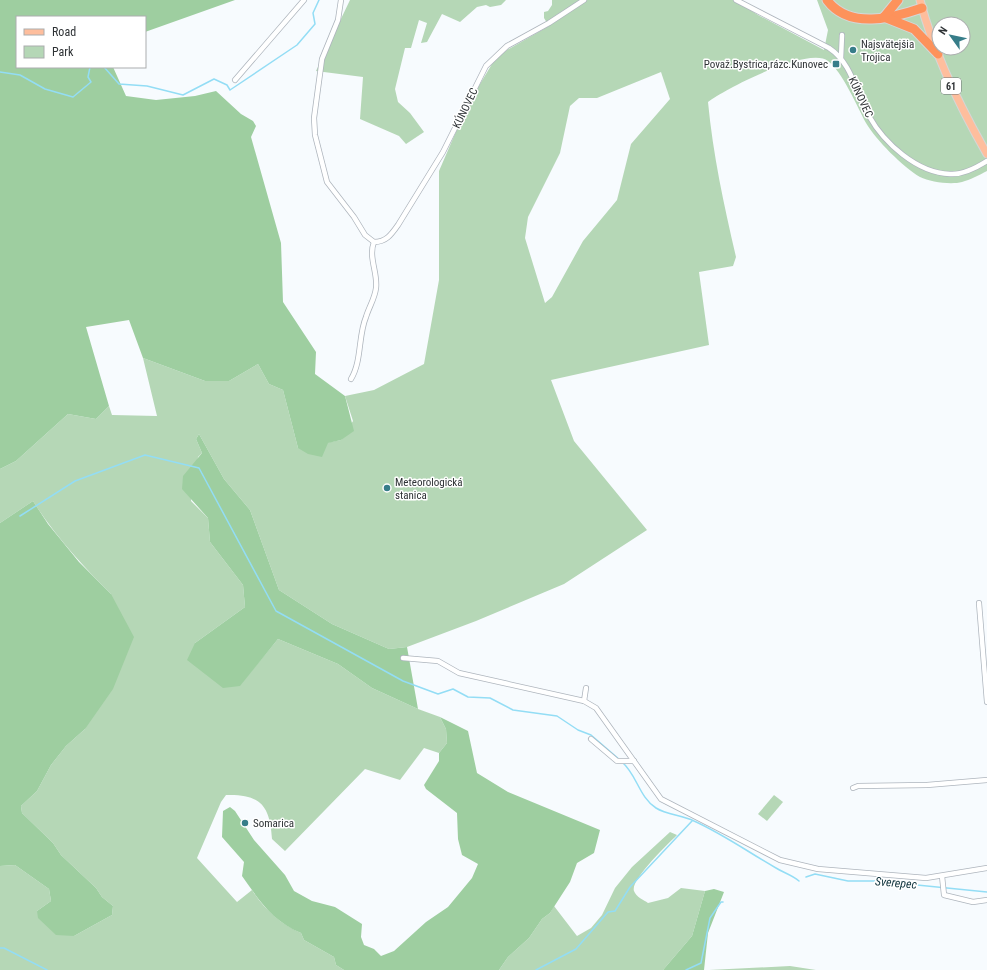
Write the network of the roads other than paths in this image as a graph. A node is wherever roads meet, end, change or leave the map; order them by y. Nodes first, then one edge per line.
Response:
1 (304, 0) edge
2 (341, 0) edge
3 (584, 0) edge
4 (736, 0) edge
5 (828, 0) edge
6 (898, 0) edge
7 (921, 4) edge
8 (884, 17) junction
9 (931, 33) edge
10 (842, 35) dead end
11 (931, 47) edge
12 (939, 56) edge
13 (841, 58) junction
14 (235, 80) dead end
15 (987, 154) edge
16 (987, 161) edge
17 (374, 242) junction
18 (351, 379) dead end
19 (979, 603) dead end
20 (403, 658) dead end
21 (586, 688) dead end
22 (584, 701) junction
23 (987, 702) edge
24 (591, 739) dead end
25 (634, 761) junction
26 (987, 780) edge
27 (852, 788) dead end
28 (987, 868) edge
29 (942, 876) junction
30 (987, 900) edge

1 - 14 street
2 - 17 street
3 - 17 street, KÚNOVEC
4 - 13 street, KÚNOVEC
5 - 8 highway
6 - 8 highway
7 - 8 highway
7 - 9 main road, 61
8 - 11 highway
10 - 13 street
12 - 15 main road, 61
13 - 16 street, KÚNOVEC
17 - 18 street
19 - 23 street
20 - 22 street
21 - 22 street
22 - 25 street
24 - 25 street
25 - 29 street
26 - 27 street
28 - 29 street
29 - 30 street

